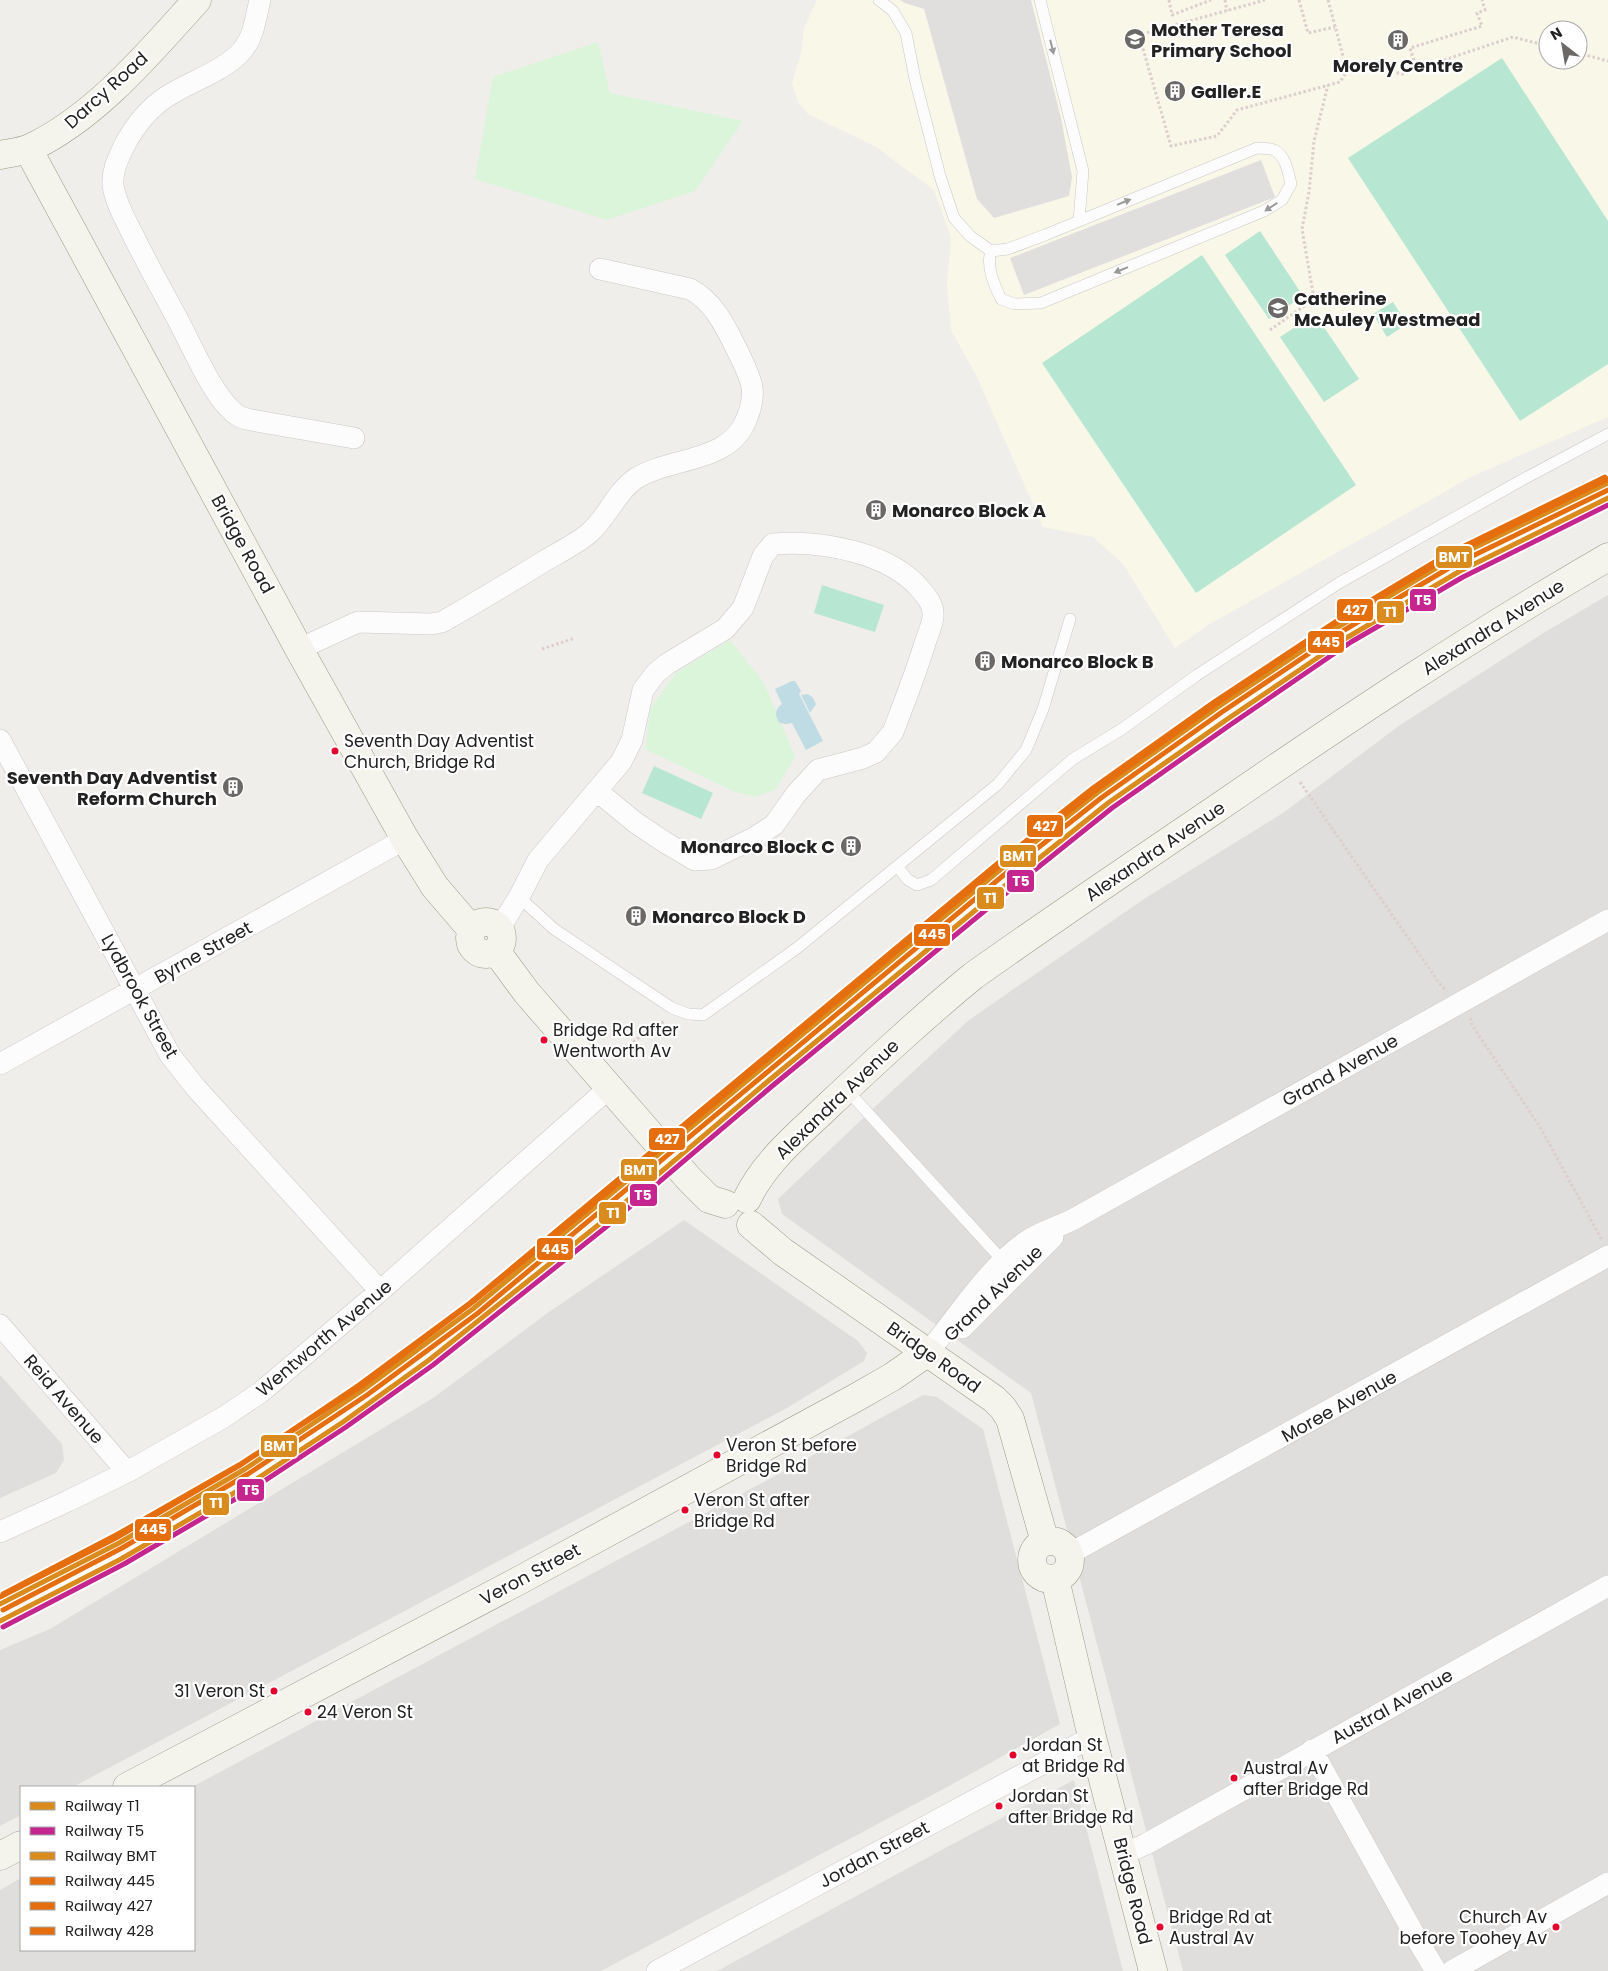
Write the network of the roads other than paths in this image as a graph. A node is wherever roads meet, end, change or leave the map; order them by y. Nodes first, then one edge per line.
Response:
1 (197, 0) edge
2 (260, 0) edge
3 (879, 0) edge
4 (1040, 0) edge
5 (28, 149) junction
6 (0, 155) edge
7 (1079, 220) junction
8 (991, 251) junction
9 (600, 269) dead end
10 (1608, 434) edge
11 (354, 438) dead end
12 (1608, 557) edge
13 (1070, 619) dead end
14 (299, 649) junction
15 (0, 740) edge
16 (597, 791) junction
17 (405, 839) junction
18 (898, 867) junction
19 (519, 898) junction
20 (1608, 920) edge
21 (497, 940) junction
22 (136, 989) junction
23 (0, 1064) edge
24 (610, 1088) junction
25 (846, 1089) junction
26 (741, 1209) junction
27 (1072, 1220) junction
28 (1606, 1251) edge
29 (1003, 1261) junction
30 (380, 1291) junction
31 (0, 1325) edge
32 (928, 1352) junction
33 (127, 1472) junction
34 (0, 1532) edge
35 (1045, 1542) junction
36 (1069, 1554) junction
37 (1055, 1579) junction
38 (1608, 1586) edge
39 (1092, 1736) junction
40 (1312, 1750) junction
41 (129, 1786) edge
42 (20, 1846) edge
43 (1124, 1854) junction
44 (0, 1856) edge
45 (1608, 1883) edge
46 (657, 1971) edge
47 (1153, 1971) edge
48 (1436, 1971) edge
49 (1452, 1971) edge

1 - 5 street, Darcy Road
2 - 11 street
3 - 8 lane
4 -> 7 lane
5 - 6 street, Darcy Road
5 - 14 street, Bridge Road
7 - 8 lane
7 -> 8 lane
9 - 14 street
10 - 18 lane
12 - 25 street, Alexandra Avenue
13 - 18 lane
14 - 17 street, Bridge Road
15 - 22 street, Lydbrook Street
16 - 16 street
16 - 19 street
17 - 21 street, Bridge Road
17 - 22 street, Byrne Street
18 - 19 lane
19 - 21 street
20 - 27 street, Grand Avenue
21 - 24 street, Bridge Road
22 - 23 street, Byrne Street
22 - 30 street, Lydbrook Street
24 - 26 street, Bridge Road
24 - 30 street, Wentworth Avenue
25 - 26 street, Alexandra Avenue
25 - 29 lane
26 - 32 street, Bridge Road
27 - 29 street, Grand Avenue
27 - 32 street, Grand Avenue
28 - 36 street, Moree Avenue
29 - 32 street, Grand Avenue
30 - 33 street, Wentworth Avenue
31 - 33 street, Reid Avenue
32 - 35 street, Bridge Road
32 - 41 street, Veron Street
33 - 34 street, Wentworth Avenue
35 - 36 street
35 - 37 street
36 - 37 street
37 - 39 street, Bridge Road
38 - 40 street, Austral Avenue
39 - 43 street, Bridge Road
39 - 46 street, Jordan Street
40 - 43 street, Austral Avenue
40 - 48 street
42 - 44 street
43 - 47 street, Bridge Road
45 - 49 street

